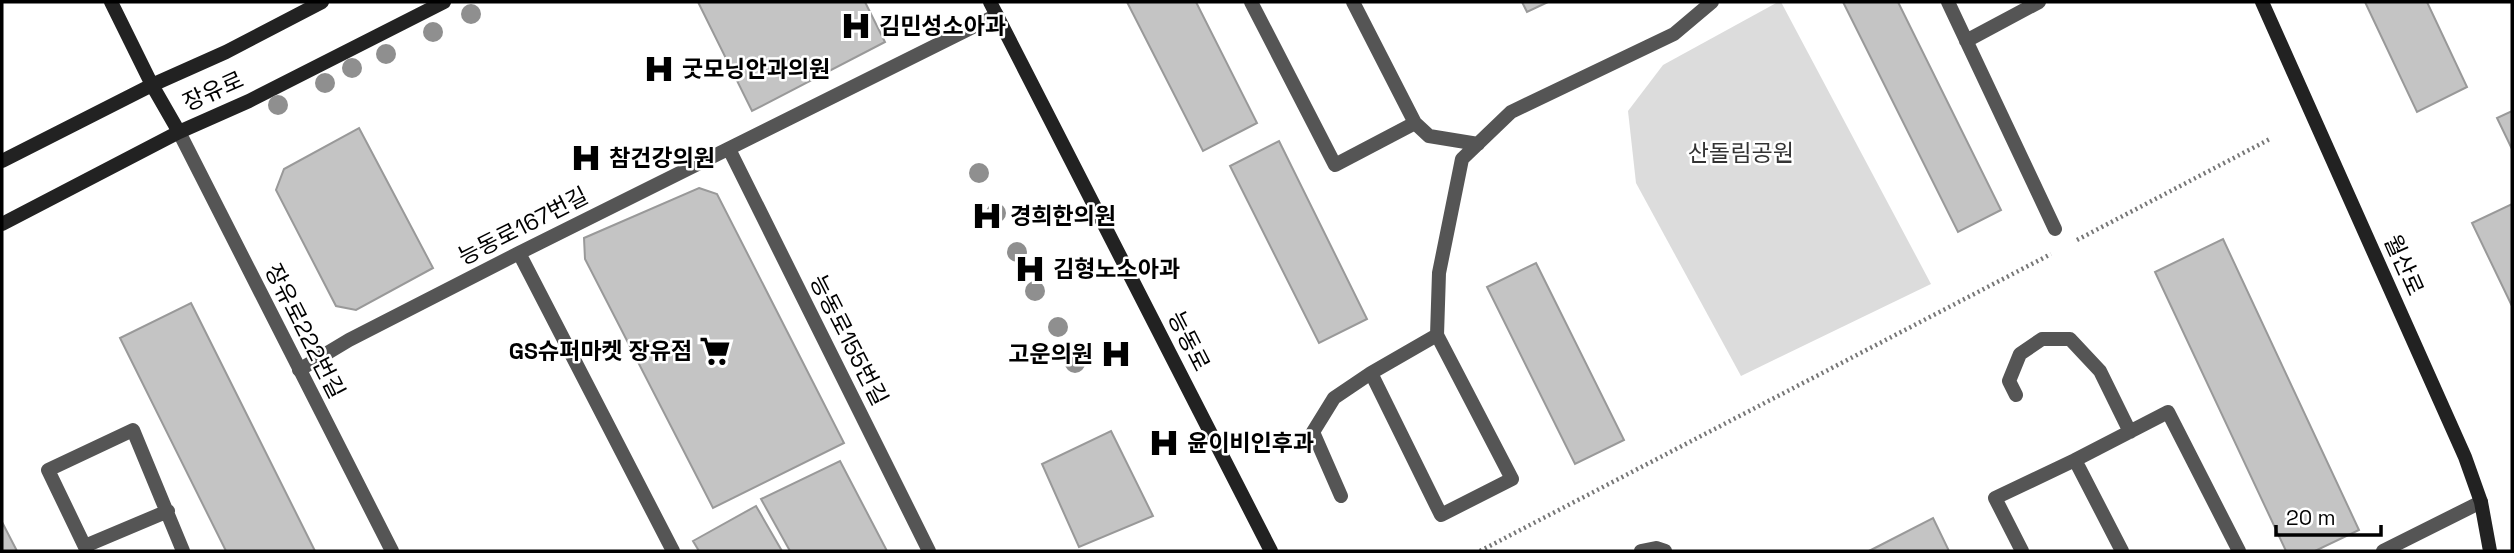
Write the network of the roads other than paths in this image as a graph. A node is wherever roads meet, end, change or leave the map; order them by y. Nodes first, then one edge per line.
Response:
1 (111, 2) edge
2 (322, 2) edge
3 (444, 2) edge
4 (1251, 2) edge
5 (1353, 2) edge
6 (1712, 2) edge
7 (1948, 2) edge
8 (2039, 2) edge
9 (2262, 2) edge
10 (993, 8) edge
11 (1966, 41) junction
12 (152, 85) junction
13 (1415, 123) junction
14 (179, 132) junction
15 (1478, 144) junction
16 (729, 149) junction
17 (2, 162) edge
18 (2, 223) edge
19 (2055, 229) dead end
20 (519, 253) junction
21 (1437, 335) junction
22 (299, 370) junction
23 (1371, 373) junction
24 (2016, 395) dead end
25 (2130, 432) junction
26 (2075, 460) junction
27 (1341, 496) dead end
28 (2481, 502) junction
29 (168, 512) junction
30 (86, 549) edge
31 (183, 551) edge
32 (392, 551) edge
33 (673, 551) edge
34 (929, 551) edge
35 (1271, 551) edge
36 (1641, 551) edge
37 (1665, 551) edge
38 (2022, 551) edge
39 (2122, 551) edge
40 (2239, 551) edge
41 (2383, 551) edge
42 (2490, 551) edge

1 - 12 street
2 - 12 street, 장유로
3 - 14 street, 장유로
4 - 13 street
5 - 13 street
6 - 15 street
7 - 11 street
8 - 11 street
9 - 28 street, 월산로
10 - 16 street, 능동로167번길
10 - 35 street, 능동로
11 - 19 street
12 - 14 street
12 - 17 street, 장유로
13 - 15 street
14 - 18 street, 장유로
14 - 22 street, 장유로222번길
15 - 21 street
16 - 20 street, 능동로167번길
16 - 34 street, 능동로155번길
20 - 22 street, 능동로167번길
20 - 33 street
21 - 23 street
21 - 23 street
22 - 32 street, 장유로222번길
23 - 27 street
24 - 25 street
25 - 26 street
25 - 40 street
26 - 38 street
26 - 39 street
28 - 41 street
28 - 42 street, 월산로
29 - 30 street
29 - 30 street
29 - 31 street
36 - 37 street

